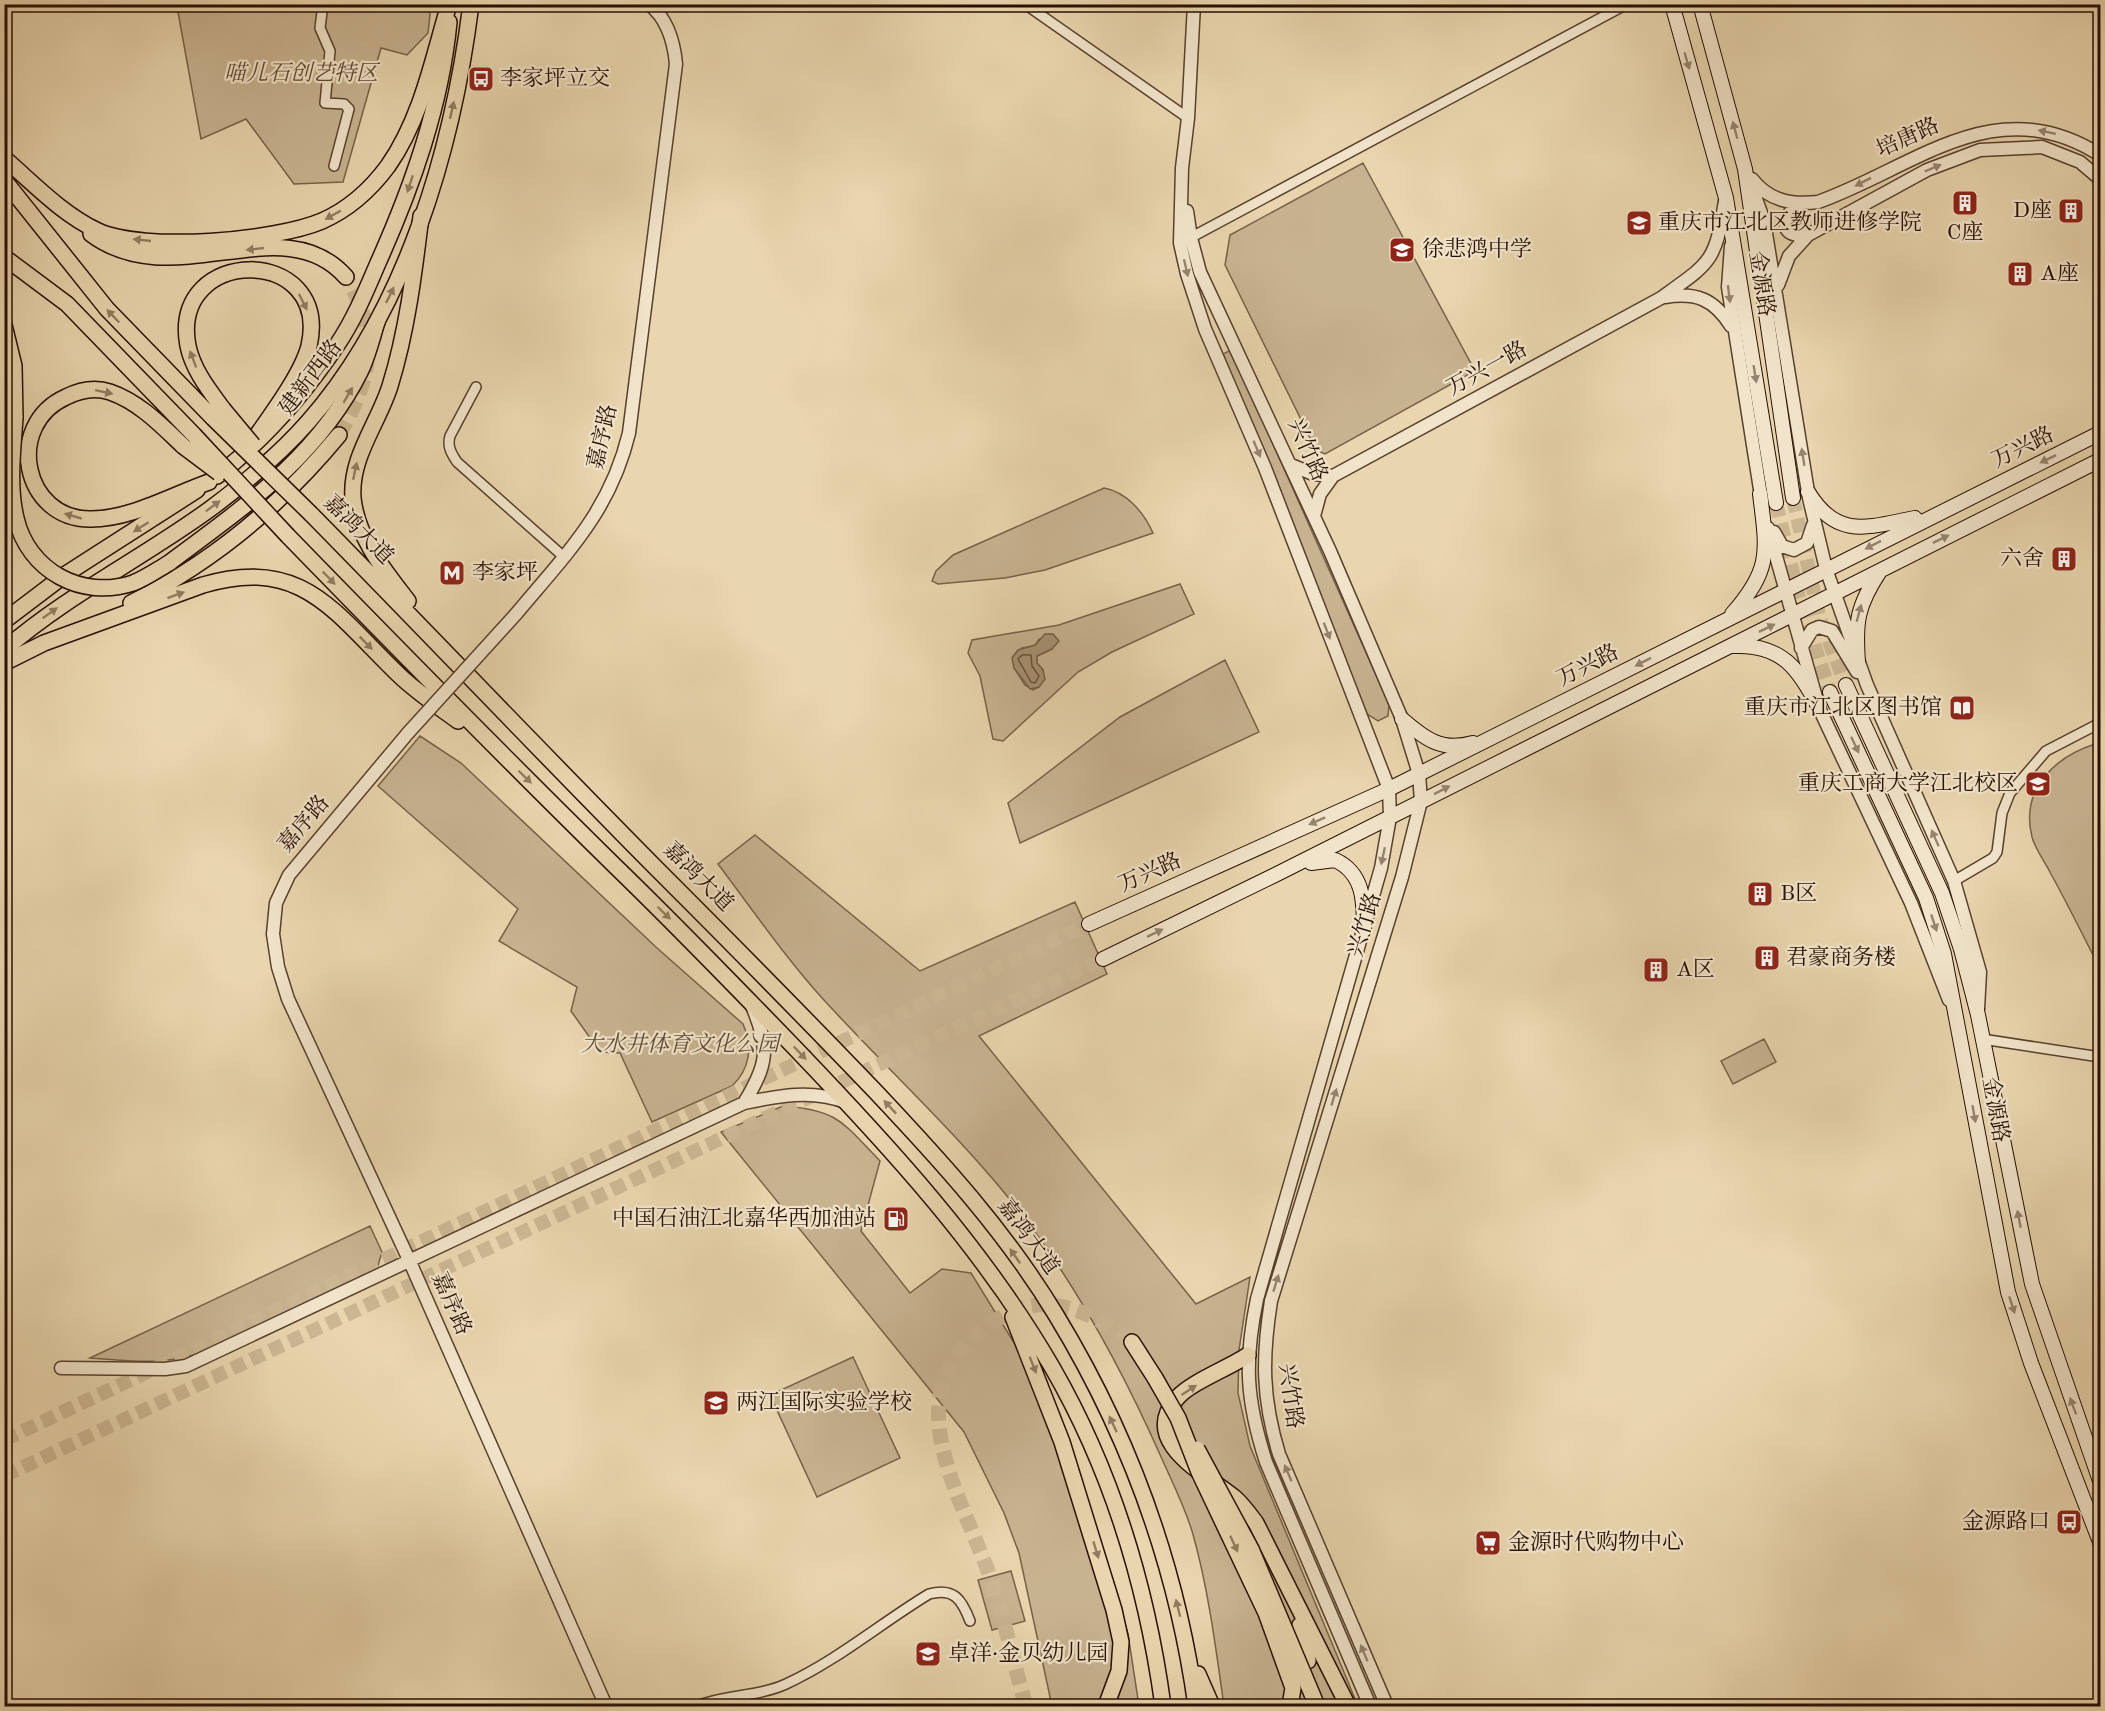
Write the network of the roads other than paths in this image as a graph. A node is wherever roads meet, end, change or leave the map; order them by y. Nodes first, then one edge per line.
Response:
1 (323, 4) edge
2 (450, 4) edge
3 (471, 4) edge
4 (649, 4) edge
5 (1025, 4) edge
6 (1194, 4) edge
7 (1627, 4) edge
8 (1672, 4) edge
9 (1700, 4) edge
10 (1188, 118) junction
11 (2100, 155) edge
12 (4, 158) edge
13 (334, 166) dead end
14 (1745, 169) junction
15 (2100, 179) edge
16 (4, 180) edge
17 (1725, 198) junction
18 (1800, 204) junction
19 (67, 213) junction
20 (421, 216) junction
21 (1808, 235) junction
22 (1732, 236) junction
23 (1185, 240) junction
24 (4, 257) edge
25 (346, 277) tunnel mouth
26 (1777, 289) junction
27 (1661, 298) junction
28 (377, 322) junction
29 (4, 325) edge
30 (1734, 331) junction
31 (476, 387) dead end
32 (218, 413) junction
33 (2100, 433) edge
34 (339, 435) tunnel mouth
35 (189, 440) junction
36 (245, 453) junction
37 (2100, 460) edge
38 (1290, 465) junction
39 (1333, 476) junction
40 (208, 482) junction
41 (1808, 492) junction
42 (1760, 494) junction
43 (1793, 498) tunnel mouth
44 (1776, 503) tunnel mouth
45 (1932, 515) junction
46 (1314, 516) junction
47 (1813, 519) junction
48 (1904, 529) junction
49 (1918, 550) junction
50 (564, 557) junction
51 (1882, 568) junction
52 (1826, 569) junction
53 (1784, 591) junction
54 (1833, 595) junction
55 (1791, 616) junction
56 (1727, 620) junction
57 (4, 621) edge
58 (44, 644) junction
59 (1729, 646) junction
60 (1671, 648) junction
61 (1801, 648) junction
62 (444, 649) junction
63 (4, 650) edge
64 (1858, 662) junction
65 (4, 663) edge
66 (1673, 674) junction
67 (1846, 685) tunnel mouth
68 (1867, 686) junction
69 (1830, 692) tunnel mouth
70 (1819, 708) junction
71 (1402, 719) junction
72 (2100, 723) edge
73 (1498, 735) junction
74 (501, 754) junction
75 (1419, 774) junction
76 (1389, 789) junction
77 (1421, 801) junction
78 (1390, 817) junction
79 (1275, 875) junction
80 (1954, 881) junction
81 (1089, 924) tunnel mouth
82 (1364, 930) junction
83 (1102, 959) tunnel mouth
84 (751, 1003) junction
85 (1978, 1015) junction
86 (1958, 1021) junction
87 (1983, 1039) junction
88 (2100, 1057) edge
89 (847, 1102) junction
90 (744, 1103) junction
91 (410, 1262) junction
92 (1003, 1292) junction
93 (1132, 1342) tunnel mouth
94 (1248, 1355) junction
95 (61, 1368) dead end
96 (1178, 1418) junction
97 (2097, 1463) edge
98 (2100, 1481) edge
99 (2100, 1542) edge
100 (1294, 1602) junction
101 (970, 1621) dead end
102 (1188, 1647) junction
103 (606, 1707) edge
104 (697, 1707) edge
105 (1106, 1707) edge
106 (1163, 1707) edge
107 (1196, 1707) edge
108 (1212, 1707) edge
109 (1290, 1707) edge
110 (1308, 1707) edge
111 (1317, 1707) edge
112 (1348, 1707) edge
113 (1370, 1707) edge
114 (1387, 1707) edge

1 - 13 street
2 -> 19 main road
2 -> 36 main road, 建新西路
20 -> 3 main road, 建新西路
4 - 50 street, 嘉序路
5 - 10 street
6 - 10 street, 兴竹路
7 - 23 street
8 -> 17 main road, 金源路
14 -> 9 main road, 金源路
10 - 23 street, 兴竹路
11 -> 18 street, 培唐路
12 - 19 main road
14 - 18 street, 培唐路
14 - 26 street
14 - 43 main road, 金源路
21 -> 15 street, 培唐路
32 -> 16 main road, 嘉鸿大道
17 - 22 main road, 金源路
17 - 27 street, 万兴一路
18 - 21 street
25 -> 19 main road
28 -> 20 main road, 建新西路
62 -> 20 main road
21 - 26 street, 培唐路
22 -> 30 street
22 -> 44 main road, 金源路
23 - 38 street, 兴竹路
23 -> 76 street, 兴竹路
24 - 35 main road
41 -> 26 street
27 - 30 street
27 - 39 street, 万兴一路
29 -> 28 main road, bridge
63 -> 28 main road, 建新西路
30 - 42 street
31 - 50 street
32 -> 36 main road
32 - 62 main road, 嘉鸿大道, bridge
33 -> 45 main road, 万兴路
34 - 58 main road
40 -> 35 main road
35 -> 74 main road, bridge
36 - 40 main road, 建新西路
49 -> 37 main road, 万兴路
38 - 39 street
38 - 46 street, 兴竹路
39 - 46 street
40 -> 57 main road, 建新西路
41 - 45 main road
41 - 47 street
42 - 47 street
42 - 53 street
42 - 56 main road
45 - 48 main road, 万兴路
46 - 71 street, 兴竹路
47 - 52 street
48 - 49 main road
48 -> 52 main road, 万兴路
49 - 51 main road, 万兴路
50 - 91 street, 嘉序路, bridge
51 - 54 main road, 万兴路
64 -> 51 main road
52 - 53 main road, 万兴路
52 - 54 street
53 - 55 street
53 - 56 main road, 万兴路
54 - 55 main road, 万兴路
54 - 64 street
59 -> 55 main road, 万兴路
55 - 61 street
56 - 60 main road, 万兴路
58 - 65 main road
58 -> 74 main road
59 - 66 main road, 万兴路
59 - 70 main road
60 - 66 main road
60 -> 73 main road, 万兴路
61 - 68 street
61 - 70 street
102 -> 62 main road, 嘉鸿大道
64 - 68 street
77 -> 66 main road, 万兴路
67 - 85 main road, 金源路
80 -> 68 street
69 -> 86 main road, 金源路
70 - 86 street
71 - 73 main road
71 - 75 street, 兴竹路
72 - 80 street
73 - 75 main road, 万兴路
74 -> 84 main road
75 - 76 main road, 万兴路
75 - 77 street, 兴竹路
76 - 78 street, 兴竹路
76 -> 81 main road, 万兴路
77 - 78 main road, 万兴路
114 -> 77 street, 兴竹路
78 - 79 main road, 万兴路
78 -> 82 street, 兴竹路
79 - 82 main road
83 -> 79 main road, 万兴路
80 - 85 street
82 - 94 street, 兴竹路
84 -> 89 main road
84 - 90 street
85 - 87 main road, 金源路
86 -> 99 main road, 金源路
87 - 88 street
97 -> 87 main road, 金源路
89 - 90 street
89 - 92 main road
90 - 91 street
91 - 95 street
91 - 103 street, 嘉序路
92 -> 105 main road
92 - 106 main road
93 - 96 main road, bridge
100 -> 94 main road
94 - 113 street, 兴竹路
96 -> 109 main road, bridge
96 - 111 main road, bridge
97 - 98 main road, 金源路
100 - 110 main road, bridge
100 - 112 main road
101 - 104 street
102 - 107 main road, 嘉鸿大道
102 - 108 main road

